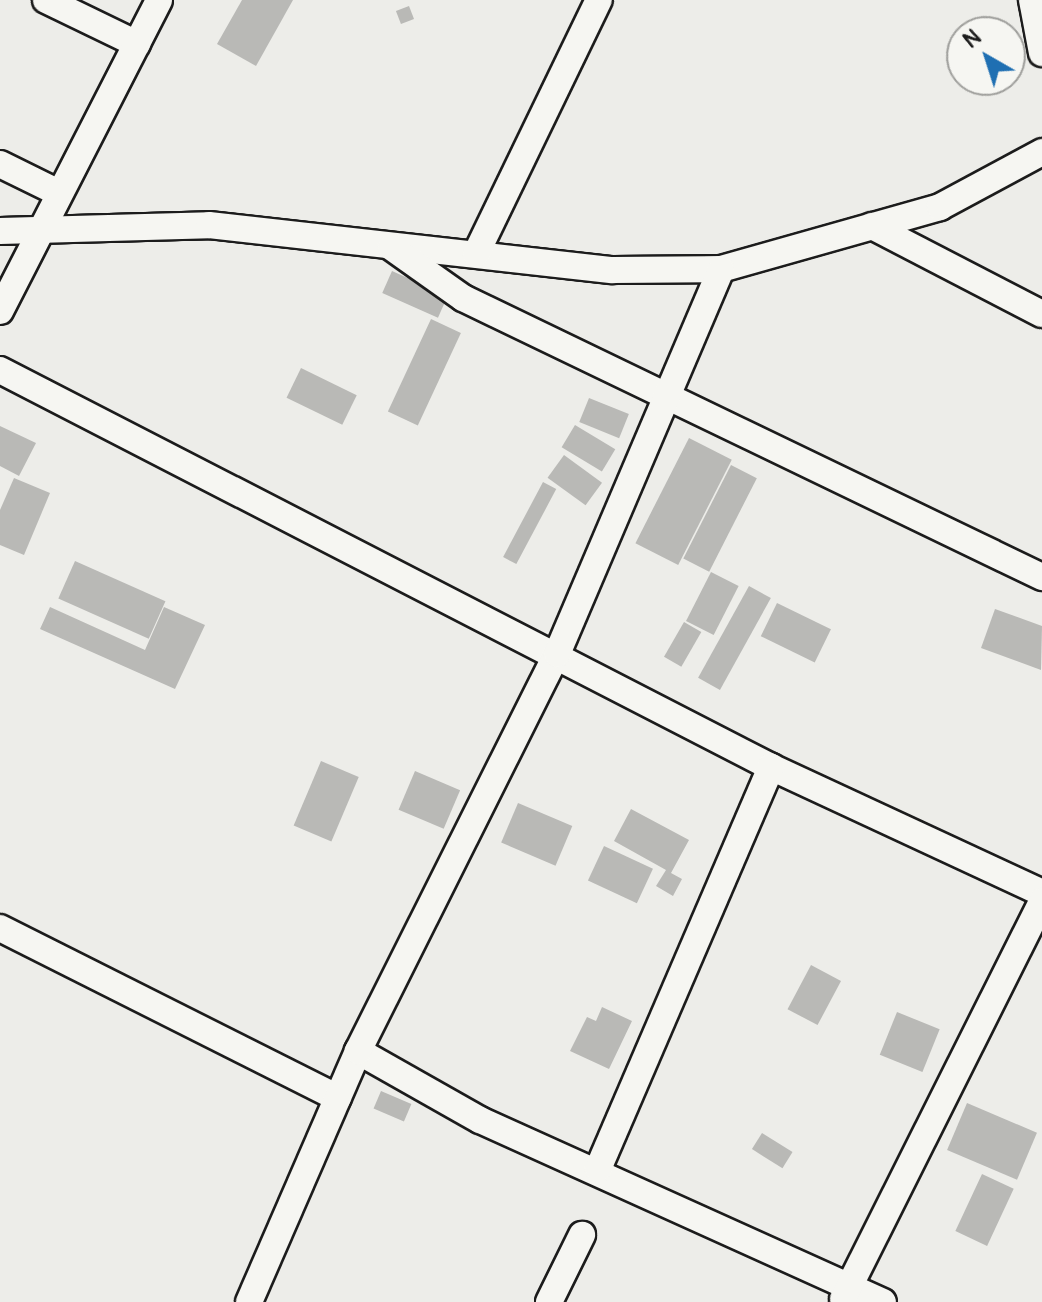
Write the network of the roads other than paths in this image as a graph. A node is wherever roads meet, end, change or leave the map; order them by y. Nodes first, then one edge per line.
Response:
1 (46, 0) edge
2 (159, 0) edge
3 (599, 0) edge
4 (1032, 0) edge
5 (137, 44) junction
6 (1042, 53) edge
7 (1042, 152) edge
8 (0, 164) edge
9 (59, 193) junction
10 (872, 226) junction
11 (39, 230) junction
12 (0, 231) edge
13 (388, 245) junction
14 (476, 254) junction
15 (721, 269) junction
16 (0, 311) edge
17 (1042, 314) edge
18 (0, 370) edge
19 (665, 400) junction
20 (1042, 577) edge
21 (557, 654) junction
22 (771, 767) junction
23 (1042, 893) edge
24 (1042, 901) edge
25 (0, 928) edge
26 (358, 1051) junction
27 (338, 1098) junction
28 (598, 1169) junction
29 (582, 1235) dead end
30 (845, 1294) edge
31 (249, 1302) edge
32 (549, 1302) edge
33 (883, 1302) edge

1 - 5 street
2 - 5 street
3 - 14 street
4 - 6 street
5 - 9 street
7 - 10 street
8 - 9 street
9 - 11 street
10 - 15 street
10 - 17 street
11 - 12 street
11 - 13 street
11 - 16 street
13 - 14 street
13 - 19 street
14 - 15 street
15 - 19 street
18 - 21 street
19 - 20 street
19 - 21 street
21 - 22 street
21 - 26 street
22 - 23 street
22 - 28 street
24 - 30 street
25 - 27 street
26 - 27 street
26 - 28 street
27 - 31 street
28 - 30 street
29 - 32 street
30 - 33 street

